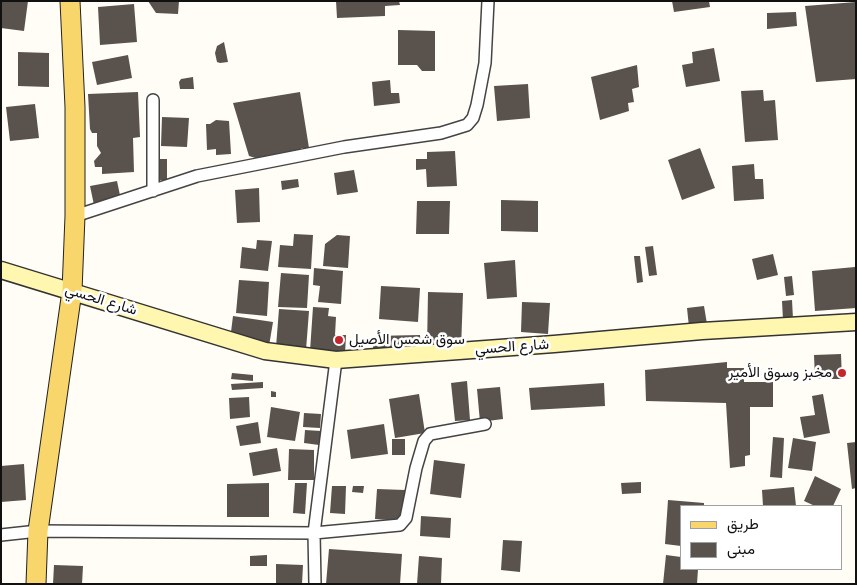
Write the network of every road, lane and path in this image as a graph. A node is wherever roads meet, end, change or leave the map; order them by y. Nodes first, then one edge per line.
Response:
1 (70, 1) edge
2 (488, 1) edge
3 (153, 100) dead end
4 (153, 191) junction
5 (75, 216) junction
6 (1, 270) edge
7 (72, 291) junction
8 (856, 322) edge
9 (336, 360) junction
10 (486, 424) dead end
11 (38, 531) junction
12 (314, 533) junction
13 (1, 534) edge
14 (36, 584) edge
15 (315, 584) edge

1 - 5 main road
2 - 4 street
3 - 4 street
4 - 5 street
5 - 7 main road
6 - 7 street, شارع الحسي
7 - 9 street, شارع الحسي
7 - 11 main road
8 - 9 street, شارع الحسي
9 - 12 street
10 - 12 street
11 - 12 street
11 - 13 street
11 - 14 main road
12 - 15 street

